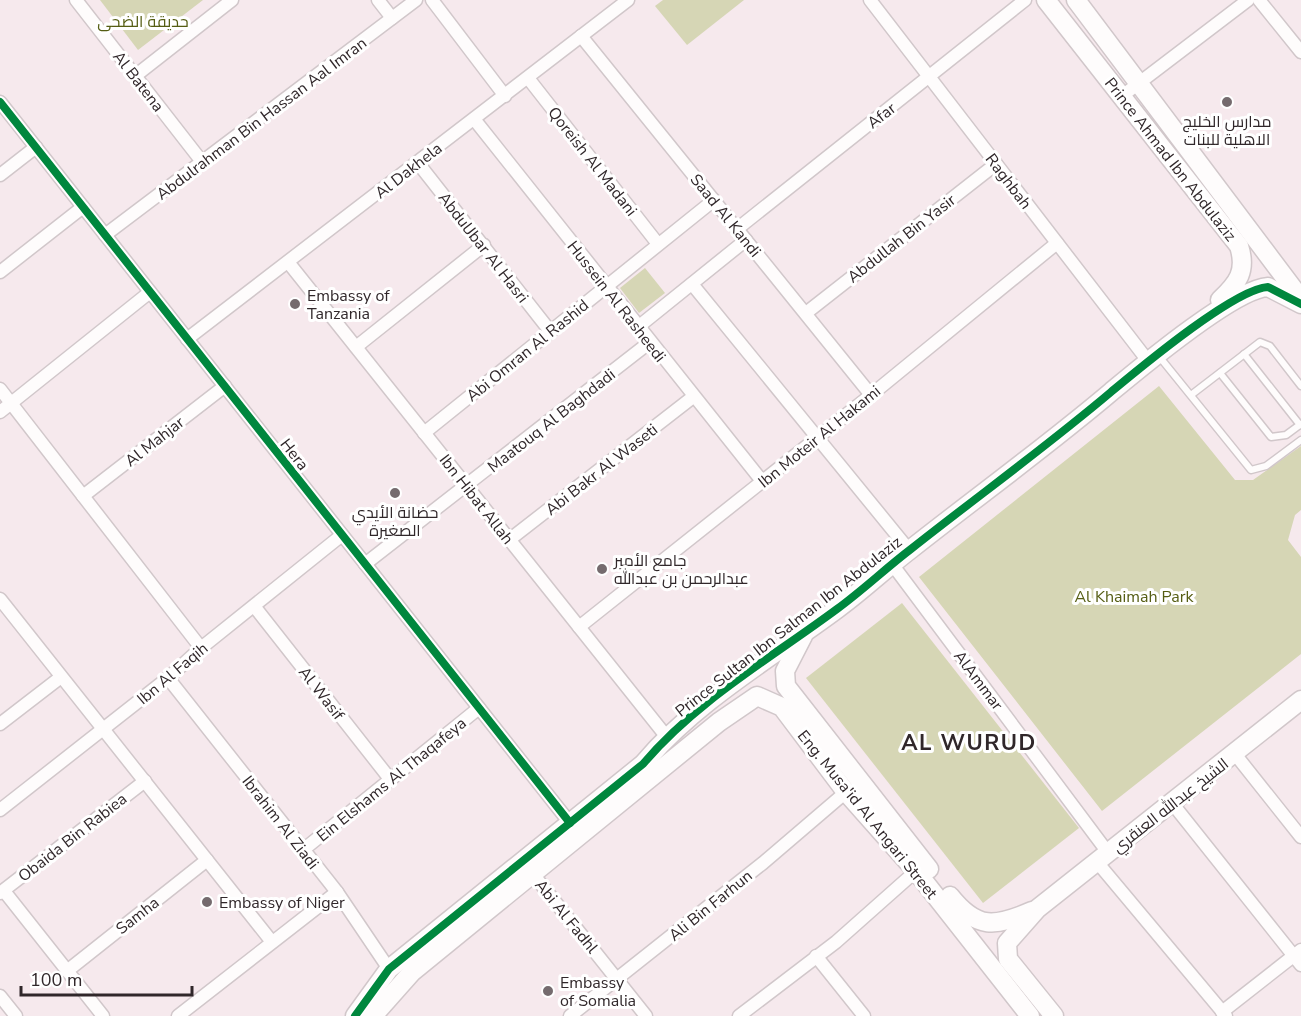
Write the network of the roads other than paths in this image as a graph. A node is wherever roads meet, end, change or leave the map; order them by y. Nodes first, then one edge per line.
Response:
1 (76, 0) edge
2 (232, 0) edge
3 (378, 0) edge
4 (416, 0) edge
5 (432, 0) edge
6 (628, 0) edge
7 (870, 0) edge
8 (1025, 0) edge
9 (1046, 0) edge
10 (1076, 0) edge
11 (1248, 0) edge
12 (1259, 0) edge
13 (392, 18) junction
14 (581, 36) junction
15 (1301, 52) edge
16 (135, 76) junction
17 (929, 77) junction
18 (528, 78) junction
19 (1139, 84) junction
20 (505, 96) junction
21 (1122, 96) junction
22 (0, 102) edge
23 (474, 119) junction
24 (36, 147) junction
25 (203, 163) junction
26 (418, 163) junction
27 (996, 164) junction
28 (0, 175) edge
29 (714, 200) junction
30 (83, 207) junction
31 (737, 229) junction
32 (105, 235) junction
33 (746, 240) junction
34 (1056, 243) junction
35 (658, 244) junction
36 (484, 246) junction
37 (288, 262) junction
38 (0, 272) edge
39 (692, 284) junction
40 (606, 286) junction
41 (150, 292) junction
42 (1301, 299) edge
43 (1301, 304) edge
44 (806, 313) junction
45 (638, 327) junction
46 (550, 331) junction
47 (187, 339) junction
48 (650, 342) junction
49 (1173, 344) junction
50 (356, 348) junction
51 (1244, 354) junction
52 (1153, 358) junction
53 (1220, 373) junction
54 (225, 386) junction
55 (1301, 386) edge
56 (0, 388) edge
57 (872, 394) junction
58 (1191, 395) junction
59 (693, 397) junction
60 (11, 403) junction
61 (0, 412) edge
62 (1300, 424) edge
63 (424, 433) junction
64 (817, 437) junction
65 (1301, 440) edge
66 (762, 481) junction
67 (467, 486) junction
68 (83, 496) junction
69 (342, 535) junction
70 (509, 540) junction
71 (909, 550) junction
72 (365, 564) junction
73 (892, 564) junction
74 (0, 599) edge
75 (254, 606) junction
76 (579, 627) junction
77 (808, 629) junction
78 (201, 648) junction
79 (61, 676) junction
80 (168, 678) junction
81 (782, 707) joint
82 (1299, 707) edge
83 (479, 708) junction
84 (0, 724) edge
85 (103, 729) junction
86 (666, 736) junction
87 (1235, 754) junction
88 (649, 769) junction
89 (390, 779) junction
90 (145, 781) junction
91 (626, 787) junction
92 (846, 792) junction
93 (1172, 803) junction
94 (0, 810) edge
95 (570, 823) junction
96 (1301, 837) edge
97 (303, 850) junction
98 (1103, 858) junction
99 (207, 860) junction
100 (916, 872) junction
101 (533, 874) junction
102 (2, 892) edge
103 (337, 892) junction
104 (1036, 909) junction
105 (272, 942) junction
106 (816, 956) junction
107 (1298, 957) edge
108 (389, 969) junction
109 (67, 971) junction
110 (617, 980) junction
111 (0, 996) edge
112 (1224, 1014) edge
113 (16, 1016) edge
114 (103, 1016) edge
115 (178, 1016) edge
116 (356, 1016) edge
117 (374, 1016) edge
118 (570, 1016) edge
119 (646, 1016) edge
120 (738, 1016) edge
121 (864, 1016) edge
122 (1030, 1016) edge
123 (1054, 1016) edge

1 - 16 street, Al Batena
2 - 16 street
3 - 13 street
4 - 13 street, Abdulrahman Bin Hassan Aal Imran
5 - 20 street
6 - 14 street, Al Dakhela
7 - 17 street, Raghbah
8 - 17 street, Afar
9 - 21 street, Prince Ahmad Ibn Abdulaziz
10 - 19 street, Prince Ahmad Ibn Abdulaziz
11 - 19 street
12 - 15 street
13 - 25 street, Abdulrahman Bin Hassan Aal Imran
14 - 18 street, Al Dakhela
14 - 29 street, Saad Al Kandi
16 - 25 street, Al Batena
17 - 27 street, Raghbah
17 - 31 street, Afar
18 - 20 street, Al Dakhela
18 - 35 street, Qoreish Al Madani
19 - 21 street
19 - 42 street, Prince Ahmad Ibn Abdulaziz
20 - 23 street, Al Dakhela
21 - 49 street, Prince Ahmad Ibn Abdulaziz
22 - 24 street, Hera
23 - 26 street, Al Dakhela
23 - 40 street, Hussein Al Rasheedi
24 - 28 street
24 - 30 street, Hera
25 - 32 street, Abdulrahman Bin Hassan Aal Imran
26 - 36 street, AbdulJbar Al Hasri
26 - 37 street, Al Dakhela
27 - 34 street, Raghbah
27 - 44 street, Abdullah Bin Yasir
29 - 31 street, Saad Al Kandi
29 - 35 street, Abi Omran Al Rashid
30 - 32 street, Hera
30 - 38 street
31 - 33 street, Saad Al Kandi
32 - 41 street, Hera
33 - 39 street
33 - 44 street, Saad Al Kandi
34 - 52 street, Raghbah
34 - 57 street, Ibn Moteir Al Hakami
35 - 40 street, Abi Omran Al Rashid
36 - 46 street, AbdulJbar Al Hasri
36 - 50 street
37 - 47 street, Al Dakhela
37 - 50 street, Ibn Hibat Allah
39 - 45 street
39 - 64 street
40 - 45 street, Hussein Al Rasheedi
40 - 46 street, Abi Omran Al Rashid
41 - 47 street, Hera
41 - 60 street
43 - 49 street
44 - 57 street, Saad Al Kandi
45 - 48 street, Hussein Al Rasheedi
46 - 63 street, Abi Omran Al Rashid
47 - 54 street, Hera
48 - 59 street, Hussein Al Rasheedi
48 - 67 street, Maatouq Al Baghdadi
49 - 52 street, Prince Sultan Ibn Salman Ibn Abdulaziz
50 - 63 street, Ibn Hibat Allah
51 - 53 lane
51 - 55 lane
51 - 62 lane
52 - 58 lane
52 - 71 street, Prince Sultan Ibn Salman Ibn Abdulaziz
53 - 58 lane
53 - 62 lane
54 - 68 street, Al Mahjar
54 - 69 street, Hera
56 - 60 street
57 - 64 street, Ibn Moteir Al Hakami
58 - 65 lane
59 - 66 street, Hussein Al Rasheedi
59 - 70 street, Abi Bakr Al Waseti
60 - 61 street
60 - 68 street
63 - 67 street, Ibn Hibat Allah
64 - 66 street, Ibn Moteir Al Hakami
64 - 71 street
66 - 76 street, Ibn Moteir Al Hakami
67 - 70 street, Ibn Hibat Allah
67 - 72 street, Maatouq Al Baghdadi
68 - 78 street
69 - 72 street, Hera
69 - 75 street, Ibn Al Faqih
70 - 76 street, Ibn Hibat Allah
71 - 73 street, Prince Sultan Ibn Salman Ibn Abdulaziz
72 - 83 street, Hera
73 - 77 street, Prince Sultan Ibn Salman Ibn Abdulaziz
73 - 98 street, AlAmmar
74 - 79 street
75 - 78 street, Ibn Al Faqih
75 - 89 street, Al Wasif
76 - 86 street, Ibn Hibat Allah
77 - 86 street, Prince Sultan Ibn Salman Ibn Abdulaziz
77 - 104 street
78 - 80 street, Ibn Al Faqih
79 - 84 street
79 - 85 street
80 - 85 street, Ibn Al Faqih
80 - 97 street, Ibrahim Al Ziadi
81 - 88 street, Prince Sultan Ibn Salman Ibn Abdulaziz
81 - 92 street, Eng. Musa'id Al Angari Street
82 - 87 street, الشيخ عبدالله العنقري
83 - 89 street, Ein Elshams Al Thaqafeya
83 - 95 street, Hera
85 - 90 street
85 - 94 street, Ibn Al Faqih
86 - 88 street, Prince Sultan Ibn Salman Ibn Abdulaziz
87 - 93 street, الشيخ عبدالله العنقري
87 - 96 street
88 - 91 street, Prince Sultan Ibn Salman Ibn Abdulaziz
89 - 97 street, Ein Elshams Al Thaqafeya
90 - 99 street
90 - 102 street, Obaida Bin Rabiea
91 - 95 street, Prince Sultan Ibn Salman Ibn Abdulaziz
91 - 101 street, Prince Sultan Ibn Salman Ibn Abdulaziz
92 - 100 street, Eng. Musa'id Al Angari Street
92 - 110 street, Ali Bin Farhun
93 - 98 street, الشيخ عبدالله العنقري
93 - 107 street
95 - 108 street, Prince Sultan Ibn Salman Ibn Abdulaziz
97 - 103 street, Ibrahim Al Ziadi
98 - 104 street, الشيخ عبدالله العنقري
98 - 112 street, AlAmmar
99 - 105 street
99 - 109 street, Samha
100 - 106 street
100 - 122 street, Eng. Musa'id Al Angari Street
101 - 110 street, Abi Al Fadhl
101 - 117 street, Prince Sultan Ibn Salman Ibn Abdulaziz
102 - 109 street
103 - 105 street
103 - 108 street, Ibrahim Al Ziadi
104 - 123 street
105 - 115 street
106 - 120 street
106 - 121 street
107 - 112 street
108 - 116 street, Prince Sultan Ibn Salman Ibn Abdulaziz
109 - 114 street
110 - 118 street, Ali Bin Farhun
110 - 119 street, Abi Al Fadhl
111 - 113 street

